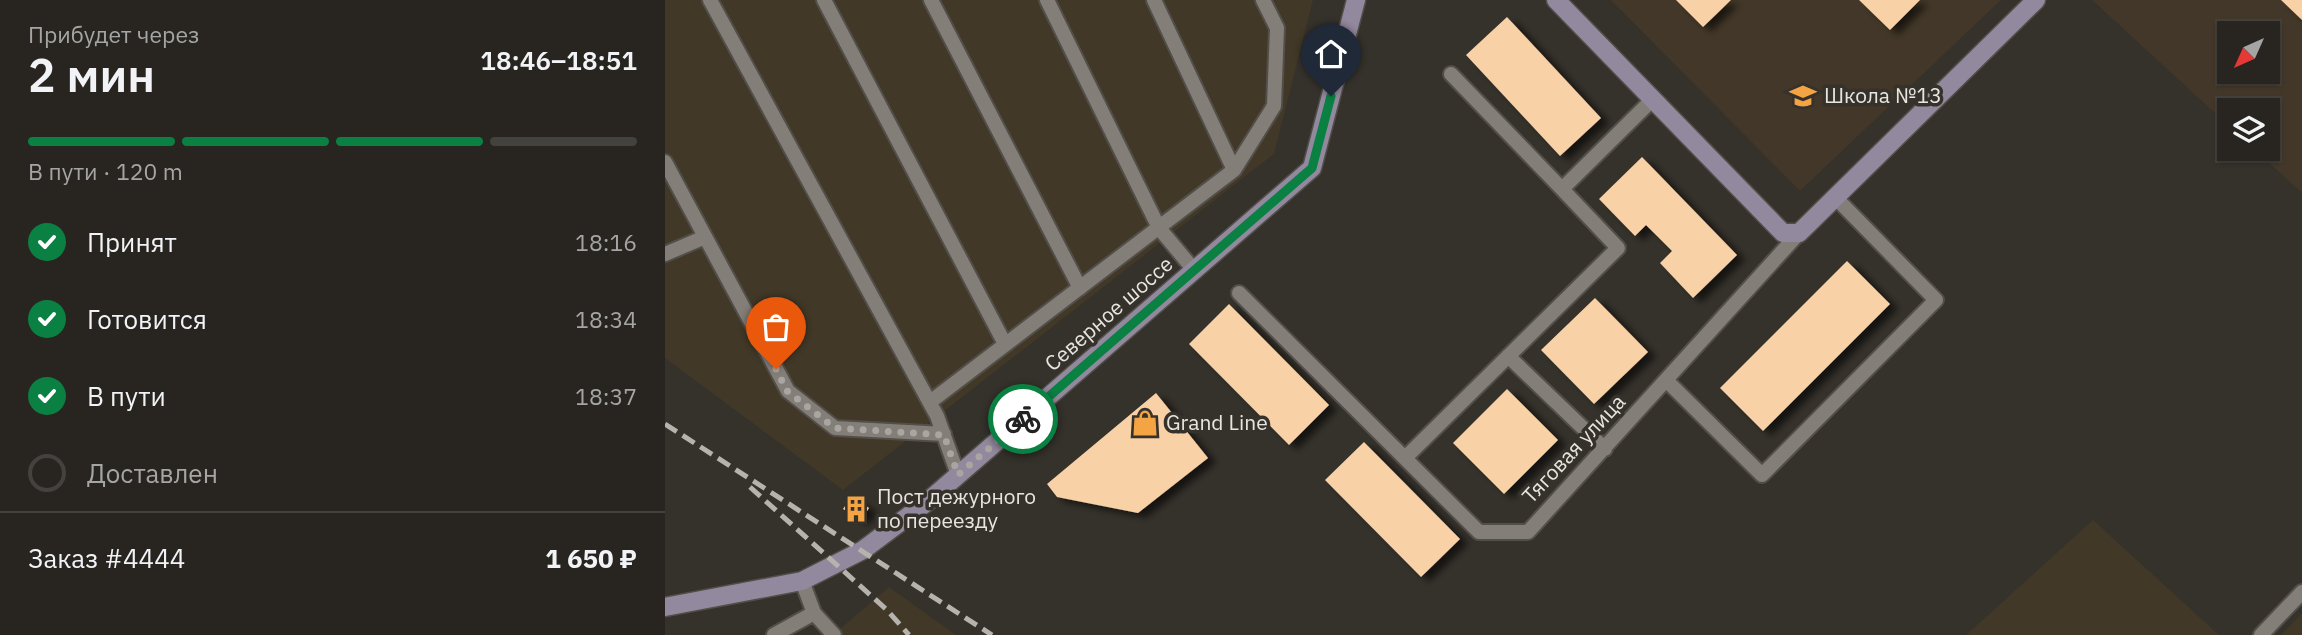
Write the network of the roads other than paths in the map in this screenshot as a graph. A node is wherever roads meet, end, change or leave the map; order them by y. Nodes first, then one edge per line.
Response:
1 (710, 0) edge
2 (824, 0) edge
3 (931, 0) edge
4 (1047, 0) edge
5 (1154, 0) edge
6 (1263, 0) edge
7 (1356, 0) edge
8 (1556, 0) edge
9 (2036, 0) edge
10 (1451, 74) dead end
11 (1652, 100) junction
12 (665, 162) edge
13 (1234, 170) junction
14 (1562, 189) junction
15 (1835, 197) junction
16 (1159, 228) junction
17 (1799, 233) junction
18 (705, 237) junction
19 (665, 254) edge
20 (1194, 270) junction
21 (1080, 288) junction
22 (1240, 293) dead end
23 (1005, 344) junction
24 (1508, 356) junction
25 (1667, 381) junction
26 (930, 402) junction
27 (944, 435) junction
28 (1605, 449) junction
29 (1405, 458) junction
30 (958, 475) junction
31 (802, 580) junction
32 (2302, 592) edge
33 (665, 607) edge
34 (814, 613) junction
35 (774, 635) edge
36 (834, 635) edge
37 (2261, 635) edge

1 - 26 lane
2 - 23 lane
3 - 21 lane
4 - 16 lane
5 - 13 lane
6 - 13 lane
7 - 20 main road, Северное шоссе
8 - 11 main road
9 - 15 main road, Тяговая улица
10 - 14 lane
11 - 14 lane
11 - 17 main road
12 - 18 lane
13 - 16 lane
14 - 24 lane
15 - 17 main road, Тяговая улица
15 - 25 lane
16 - 20 lane
16 - 21 lane
17 - 25 lane, Тяговая улица
18 - 19 lane
18 - 27 lane
20 - 30 main road, Северное шоссе
21 - 23 lane
22 - 29 lane, Тяговая улица
23 - 26 lane
24 - 28 lane
24 - 29 lane
25 - 28 lane, Тяговая улица
26 - 27 lane
27 - 30 lane
28 - 29 lane, Тяговая улица
30 - 31 main road, Северное шоссе
31 - 33 main road, Северное шоссе
31 - 34 lane
32 - 37 lane
34 - 35 lane
34 - 36 lane

